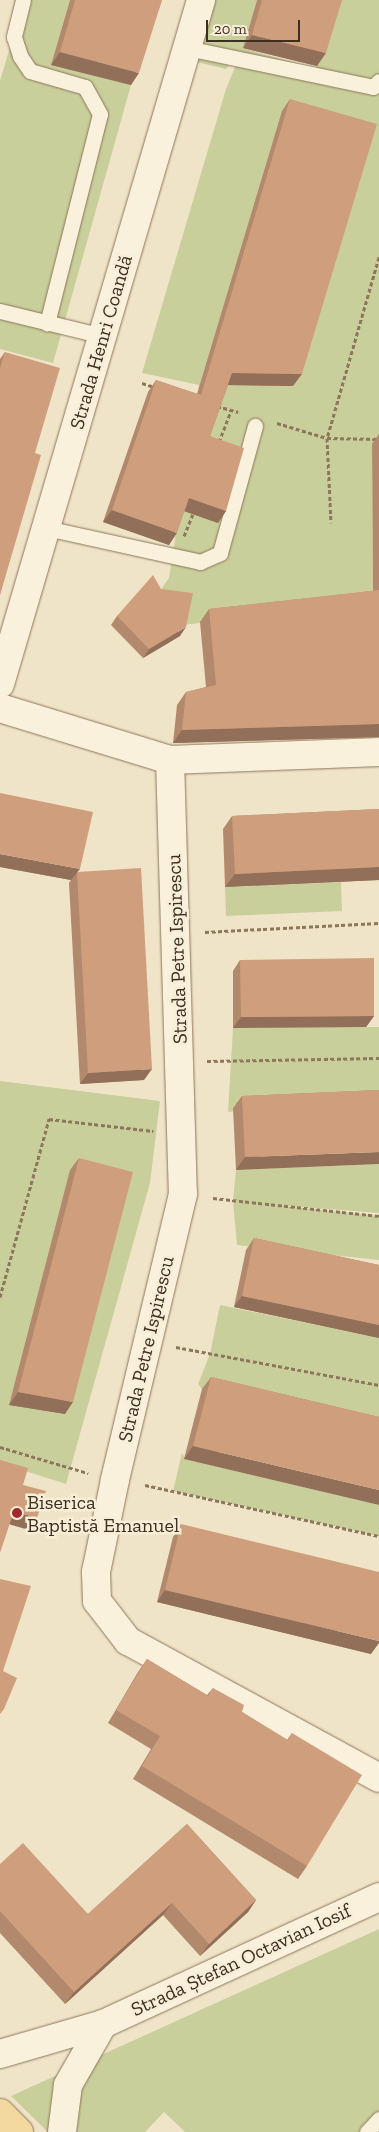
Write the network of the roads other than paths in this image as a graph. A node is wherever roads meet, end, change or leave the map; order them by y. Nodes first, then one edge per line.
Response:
1 (24, 0) edge
2 (201, 0) edge
3 (187, 48) junction
4 (379, 81) edge
5 (0, 311) edge
6 (47, 323) junction
7 (103, 336) junction
8 (254, 426) dead end
9 (46, 528) junction
10 (0, 684) edge
11 (0, 708) edge
12 (379, 752) edge
13 (170, 760) junction
14 (379, 1778) edge
15 (379, 1897) edge
16 (103, 2024) junction
17 (0, 2054) edge
18 (0, 2114) edge
19 (379, 2119) edge
20 (19, 2132) edge
21 (62, 2132) edge
22 (367, 2132) edge

1 - 6 lane
2 - 3 street, Strada Henri Coandă
3 - 4 lane
3 - 7 street, Strada Henri Coandă
5 - 6 lane
6 - 7 lane
7 - 9 street, Strada Henri Coandă
8 - 9 lane
9 - 10 street, Strada Henri Coandă
11 - 13 street
12 - 13 street
13 - 14 street, Strada Petre Ispirescu
15 - 16 street, Strada Ștefan Octavian Iosif
16 - 17 street, Strada Ștefan Octavian Iosif
16 - 21 street
18 - 20 main road
19 - 22 lane

